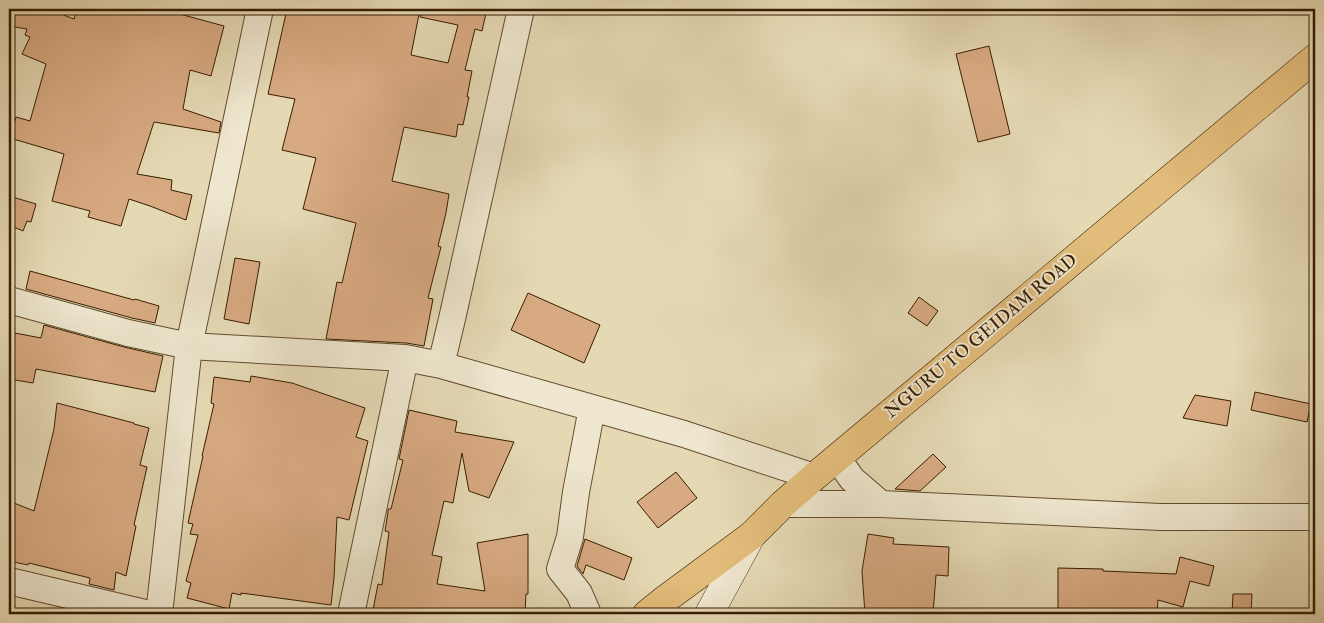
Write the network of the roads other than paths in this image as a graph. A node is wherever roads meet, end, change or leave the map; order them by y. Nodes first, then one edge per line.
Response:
1 (260, 9) edge
2 (520, 9) edge
3 (1315, 58) edge
4 (9, 300) edge
5 (189, 346) junction
6 (405, 358) junction
7 (441, 365) junction
8 (592, 408) junction
9 (837, 458) junction
10 (814, 477) junction
11 (783, 504) junction
12 (881, 504) junction
13 (1315, 517) edge
14 (751, 536) junction
15 (9, 581) edge
16 (149, 614) edge
17 (159, 614) edge
18 (350, 614) edge
19 (588, 614) edge
20 (647, 614) edge
21 (709, 614) edge

1 - 5 street
2 - 7 street
3 - 9 main road, NGURU TO GEIDAM ROAD
4 - 5 street
5 - 6 street
5 - 17 street
6 - 7 street
6 - 18 street
7 - 8 street
8 - 10 street
8 - 19 street
9 - 10 main road, NGURU TO GEIDAM ROAD
9 - 12 street
10 - 11 main road, NGURU TO GEIDAM ROAD
11 - 12 street
11 - 14 main road, NGURU TO GEIDAM ROAD
12 - 13 street
14 - 20 main road, NGURU TO GEIDAM ROAD
14 - 21 main road
15 - 16 street

